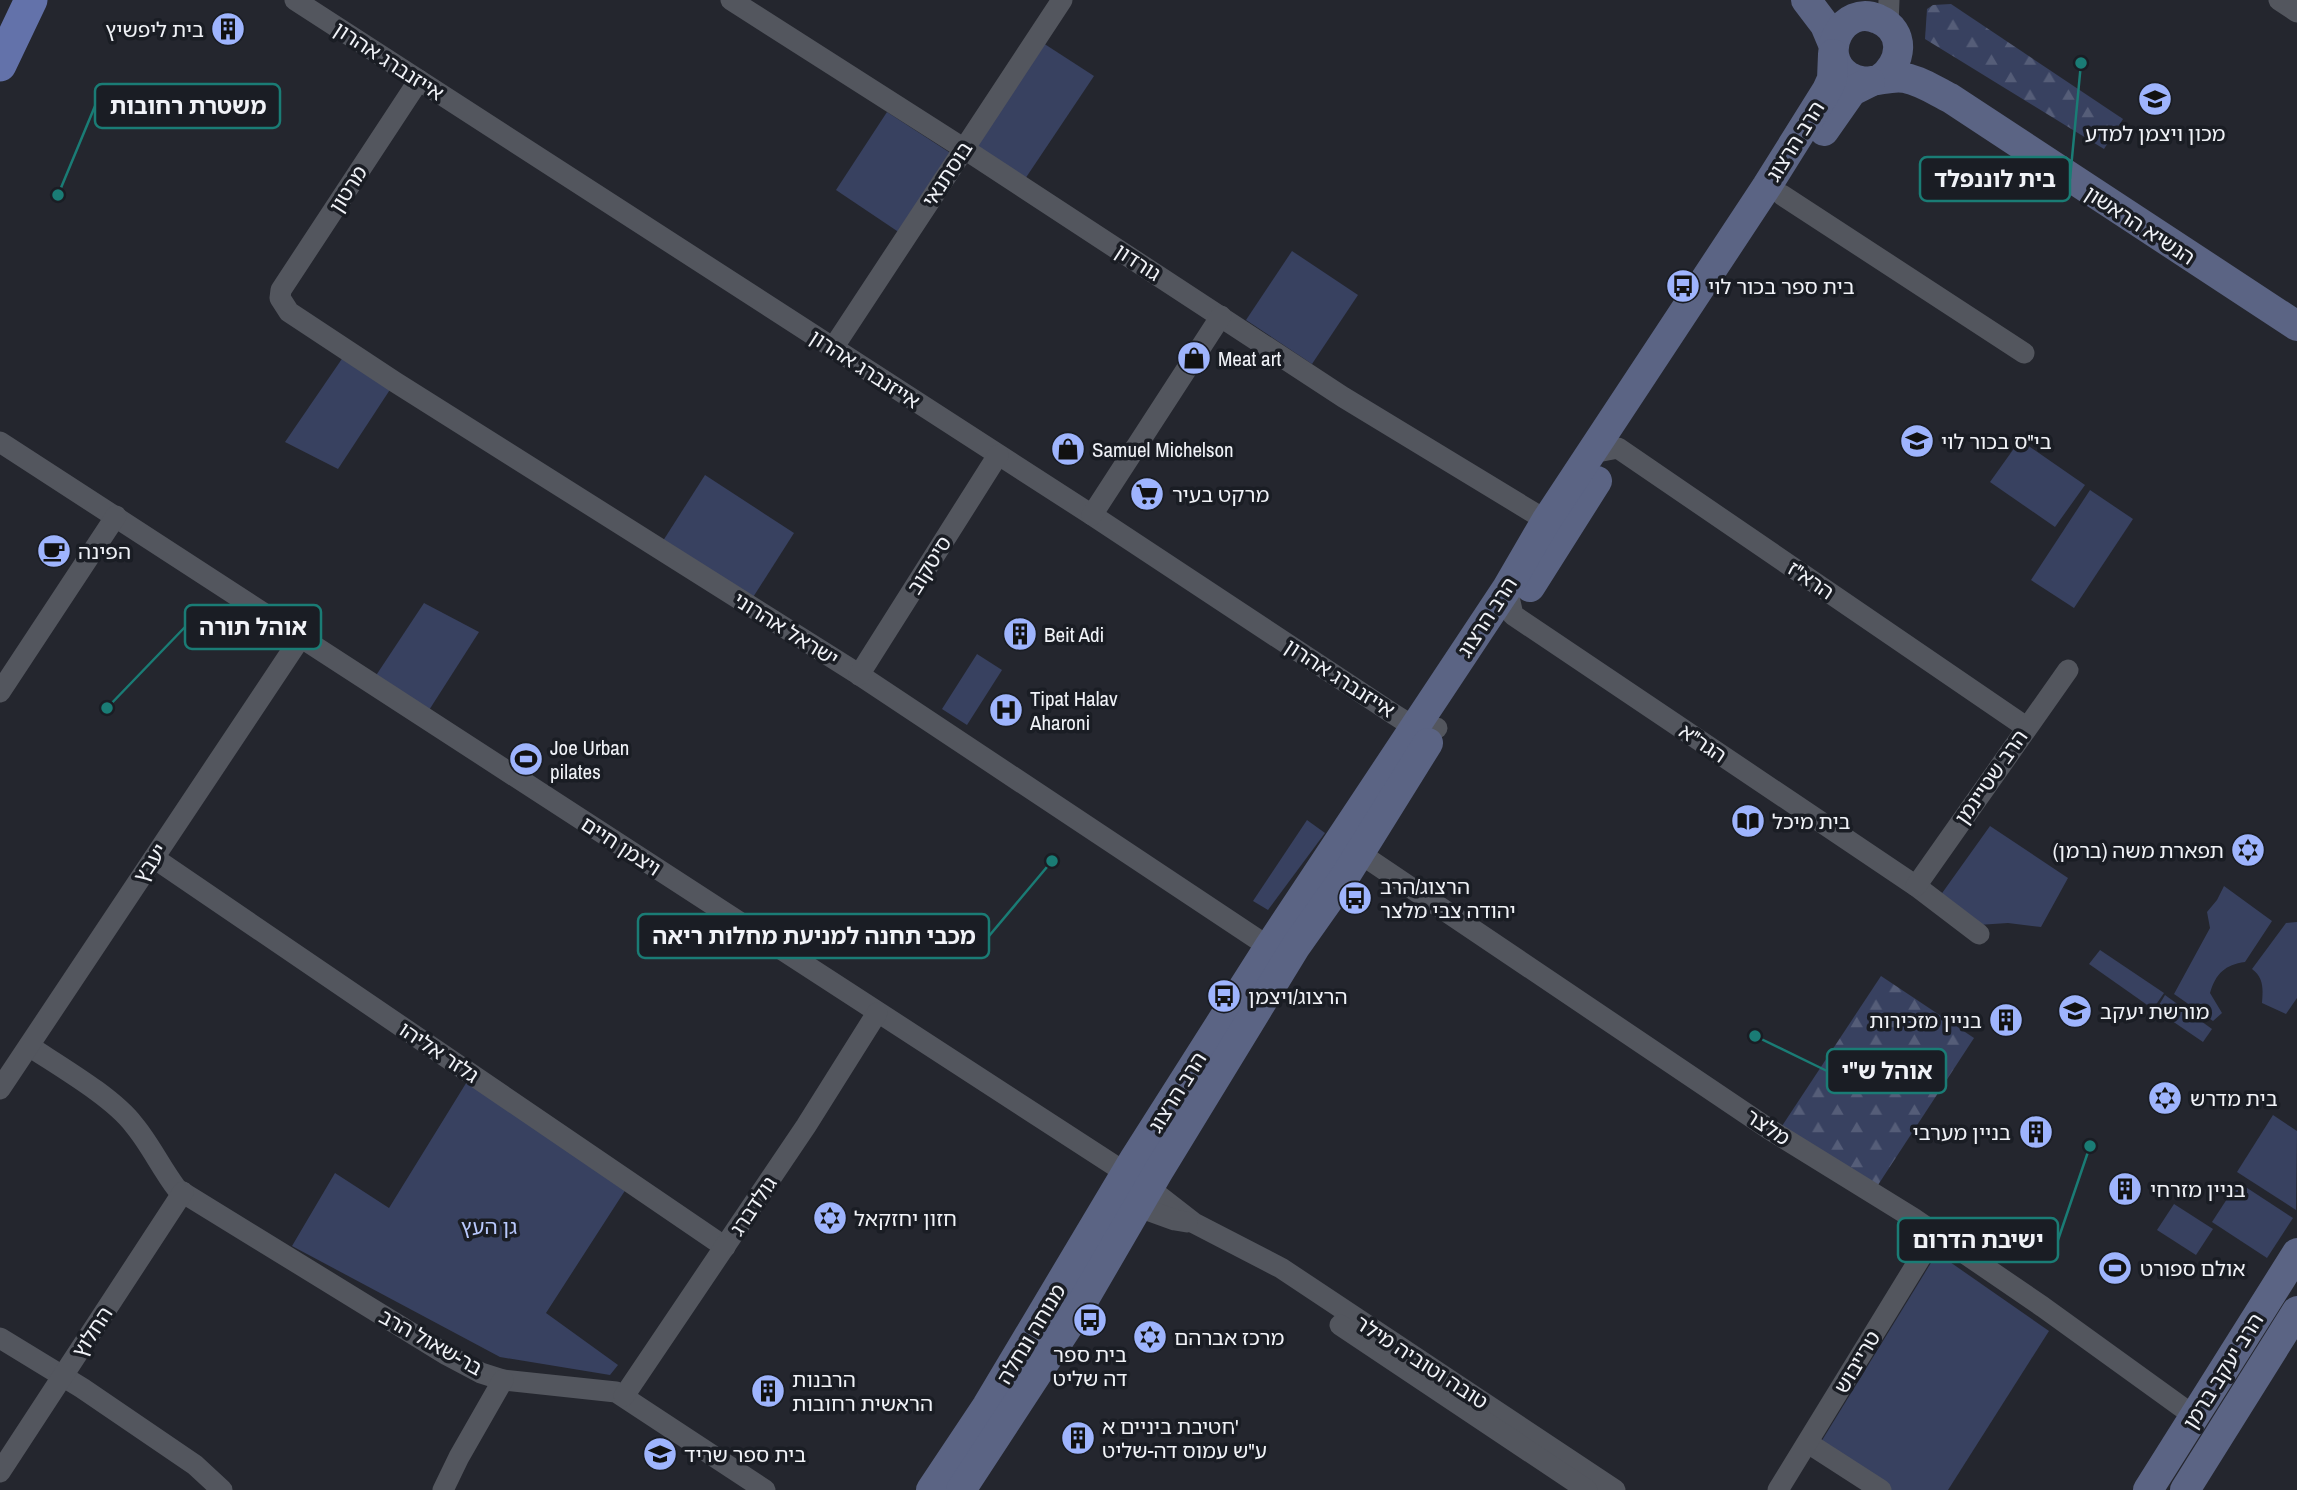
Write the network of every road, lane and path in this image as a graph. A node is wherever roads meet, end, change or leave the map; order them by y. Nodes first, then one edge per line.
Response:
1 (8, 0) edge
2 (31, 0) edge
3 (295, 0) edge
4 (732, 0) edge
5 (1062, 0) edge
6 (1806, 0) edge
7 (2278, 0) edge
8 (2297, 12) edge
9 (0, 17) edge
10 (1855, 18) junction
11 (1892, 25) edge
12 (1833, 49) junction
13 (0, 65) edge
14 (419, 80) junction
15 (1875, 80) junction
16 (1950, 98) junction
17 (963, 148) junction
18 (1782, 195) junction
19 (280, 299) joint
20 (1221, 316) junction
21 (2297, 326) edge
22 (833, 348) junction
23 (2024, 353) dead end
24 (0, 442) edge
25 (1605, 450) junction
26 (998, 455) junction
27 (1092, 515) junction
28 (116, 516) junction
29 (1546, 522) junction
30 (1547, 560) junction
31 (1510, 602) junction
32 (301, 637) junction
33 (2068, 670) dead end
34 (859, 675) junction
35 (0, 692) edge
36 (2026, 727) junction
37 (1426, 728) junction
38 (1350, 847) junction
39 (154, 858) junction
40 (1916, 886) junction
41 (1979, 934) dead end
42 (1282, 946) junction
43 (877, 1013) junction
44 (29, 1046) junction
45 (0, 1089) edge
46 (1138, 1190) junction
47 (183, 1192) junction
48 (1935, 1234) junction
49 (1226, 1240) junction
50 (725, 1247) junction
51 (2297, 1253) edge
52 (2297, 1311) edge
53 (0, 1338) edge
54 (63, 1376) junction
55 (503, 1380) junction
56 (624, 1396) junction
57 (2194, 1416) junction
58 (1808, 1443) junction
59 (0, 1472) edge
60 (222, 1490) edge
61 (443, 1490) edge
62 (765, 1490) edge
63 (931, 1490) edge
64 (961, 1490) edge
65 (1587, 1490) edge
66 (1615, 1490) edge
67 (1778, 1490) edge
68 (1881, 1490) edge
69 (2148, 1490) edge
70 (2185, 1490) edge

1 - 9 main road
2 - 13 main road
3 - 14 street, אייזנברג אהרון
4 - 17 street, גורדון
5 - 17 street, בוסתנאי
6 - 10 street, הנשיא הראשון
6 - 12 street, הנשיא הראשון
7 - 8 street
10 - 11 street, הנשיא הראשון
10 - 12 street
11 - 15 street
11 - 16 street, הנשיא הראשון
12 - 15 street, הנשיא הראשון
12 - 25 street, הרב הרצוג
14 - 19 street, מרטון
14 - 22 street, אייזנברג אהרון
15 - 16 street, הנשיא הראשון
15 - 18 street, הרב הרצוג
16 - 21 street, הנשיא הראשון
17 - 20 street, גורדון
17 - 22 street, בוסתנאי
18 - 23 street
18 - 25 street, הרב הרצוג
19 - 34 street, ישראל אהרוני
20 - 27 street
20 - 29 street, גורדון
22 - 26 street, אייזנברג אהרון
24 - 28 street, ויצמן חיים
25 - 29 street, הרב הרצוג
25 - 30 street, הרב הרצוג
25 - 36 street, הרא"ז
26 - 27 street, אייזנברג אהרון
26 - 34 street, סיטקוב
27 - 37 street, אייזנברג אהרון
28 - 32 street, ויצמן חיים
28 - 35 street
29 - 30 street
29 - 31 street, הרב הרצוג
30 - 31 street, הרב הרצוג
31 - 37 street, הרב הרצוג
31 - 40 street, הגר"א
32 - 39 street, יעבץ
32 - 43 street, ויצמן חיים
33 - 36 street, הרב שטיינמן
34 - 42 street, ישראל אהרוני
36 - 40 street, הרב שטיינמן
37 - 38 street, הרב הרצוג
38 - 42 street, הרב הרצוג
38 - 48 street, מלצר
39 - 44 street, יעבץ
39 - 50 street, גלזר אליהו
40 - 41 street, הגר"א
42 - 46 street, הרב הרצוג
43 - 46 street, ויצמן חיים
43 - 50 street, גולדברג
44 - 45 street, יעבץ
44 - 47 street, בר-שאול הרב
46 - 49 street, טובה וטוביה מילר
46 - 63 street, מנוחה ונחלה
46 - 64 street, מנוחה ונחלה
47 - 54 street, החלוץ
47 - 55 street, בר-שאול הרב
48 - 57 street, מלצר
48 - 58 street, טרייבוש
49 - 65 street, טובה וטוביה מילר
49 - 66 street, טובה וטוביה מילר
50 - 56 street, גולדברג
51 - 57 street, הרב יעקב ברמן
52 - 70 street, הרב יעקב ברמן
53 - 54 street
54 - 59 street, החלוץ
54 - 60 street
55 - 56 street, בר-שאול הרב
55 - 61 street
56 - 62 street, בר-שאול הרב
57 - 69 street, הרב יעקב ברמן
58 - 67 street, טרייבוש
58 - 68 street

